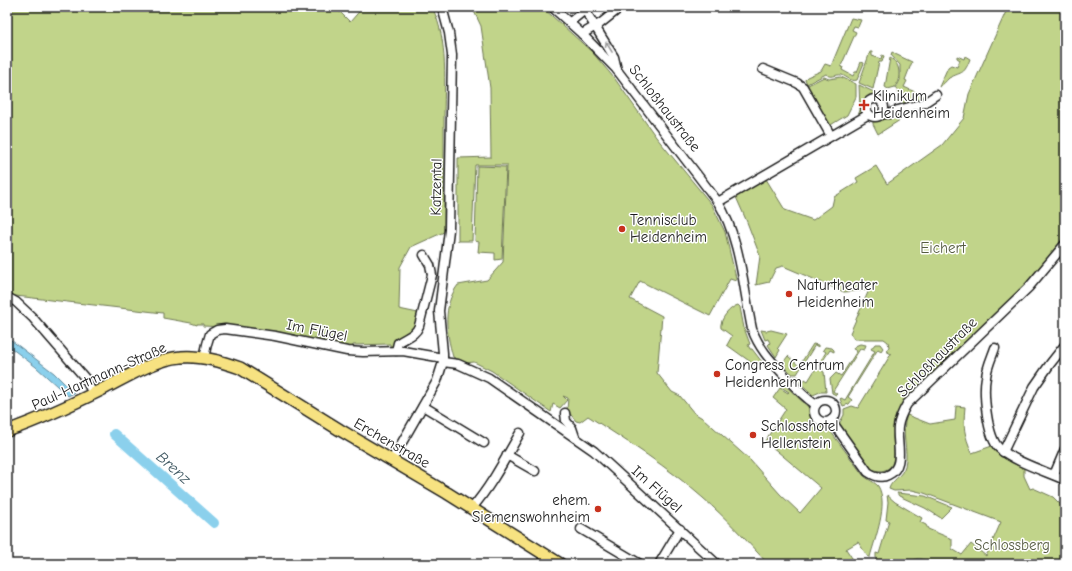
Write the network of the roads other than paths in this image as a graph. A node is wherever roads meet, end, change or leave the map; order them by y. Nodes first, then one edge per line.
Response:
1 (442, 7) edge
2 (446, 7) edge
3 (552, 7) edge
4 (621, 7) edge
5 (584, 8) edge
6 (445, 16) junction
7 (570, 22) junction
8 (596, 26) junction
9 (582, 34) junction
10 (763, 69) dead end
11 (617, 70) junction
12 (936, 95) dead end
13 (883, 110) junction
14 (869, 114) junction
15 (831, 136) junction
16 (718, 202) junction
17 (1065, 244) edge
18 (424, 255) dead end
19 (7, 297) edge
20 (1065, 345) edge
21 (995, 348) dead end
22 (396, 351) junction
23 (204, 358) junction
24 (443, 360) junction
25 (93, 394) junction
26 (816, 405) junction
27 (423, 406) junction
28 (565, 413) dead end
29 (831, 420) junction
30 (7, 431) edge
31 (520, 433) dead end
32 (575, 437) junction
33 (484, 443) dead end
34 (1065, 449) edge
35 (1003, 452) junction
36 (507, 455) junction
37 (392, 460) junction
38 (534, 471) dead end
39 (1054, 475) junction
40 (1065, 480) edge
41 (472, 508) junction
42 (581, 529) dead end
43 (680, 529) junction
44 (560, 564) edge
45 (640, 564) edge
46 (659, 564) edge
47 (717, 564) edge

1 - 6 street, Katzental
2 - 6 street, Katzental
3 - 7 street
4 - 8 street
5 - 7 street
5 - 8 street, Schloßhaustraße
6 - 24 street, Katzental
7 - 9 street
8 - 9 street
11 -> 8 street, Schloßhaustraße
9 - 11 street
10 - 15 street
11 - 16 street, Schloßhaustraße
12 - 13 street
13 - 14 street
13 - 14 street
14 - 15 street
15 - 16 street
16 - 26 street, Schloßhaustraße
17 - 29 street, Schloßhaustraße
18 - 22 street
19 - 25 street
20 - 35 street
21 - 35 street
22 - 23 street, Im Flügel
22 - 24 street, Im Flügel
23 - 25 main road, Paul-Hartmann-Straße
23 - 37 main road, Erchenstraße
24 - 27 street
24 - 32 street, Im Flügel
25 - 30 main road, Paul-Hartmann-Straße
26 - 29 street, Schloßhaustraße
26 - 29 street
27 - 33 street
27 - 37 street
28 - 32 street, Im Flügel
31 - 36 street
32 - 43 street, Im Flügel
34 - 39 street
35 - 39 street
36 - 38 street
36 - 41 street
37 - 41 main road, Erchenstraße
39 - 40 street
41 - 44 main road, Erchenstraße
42 - 45 street
43 - 46 street
43 - 47 street, Im Flügel

